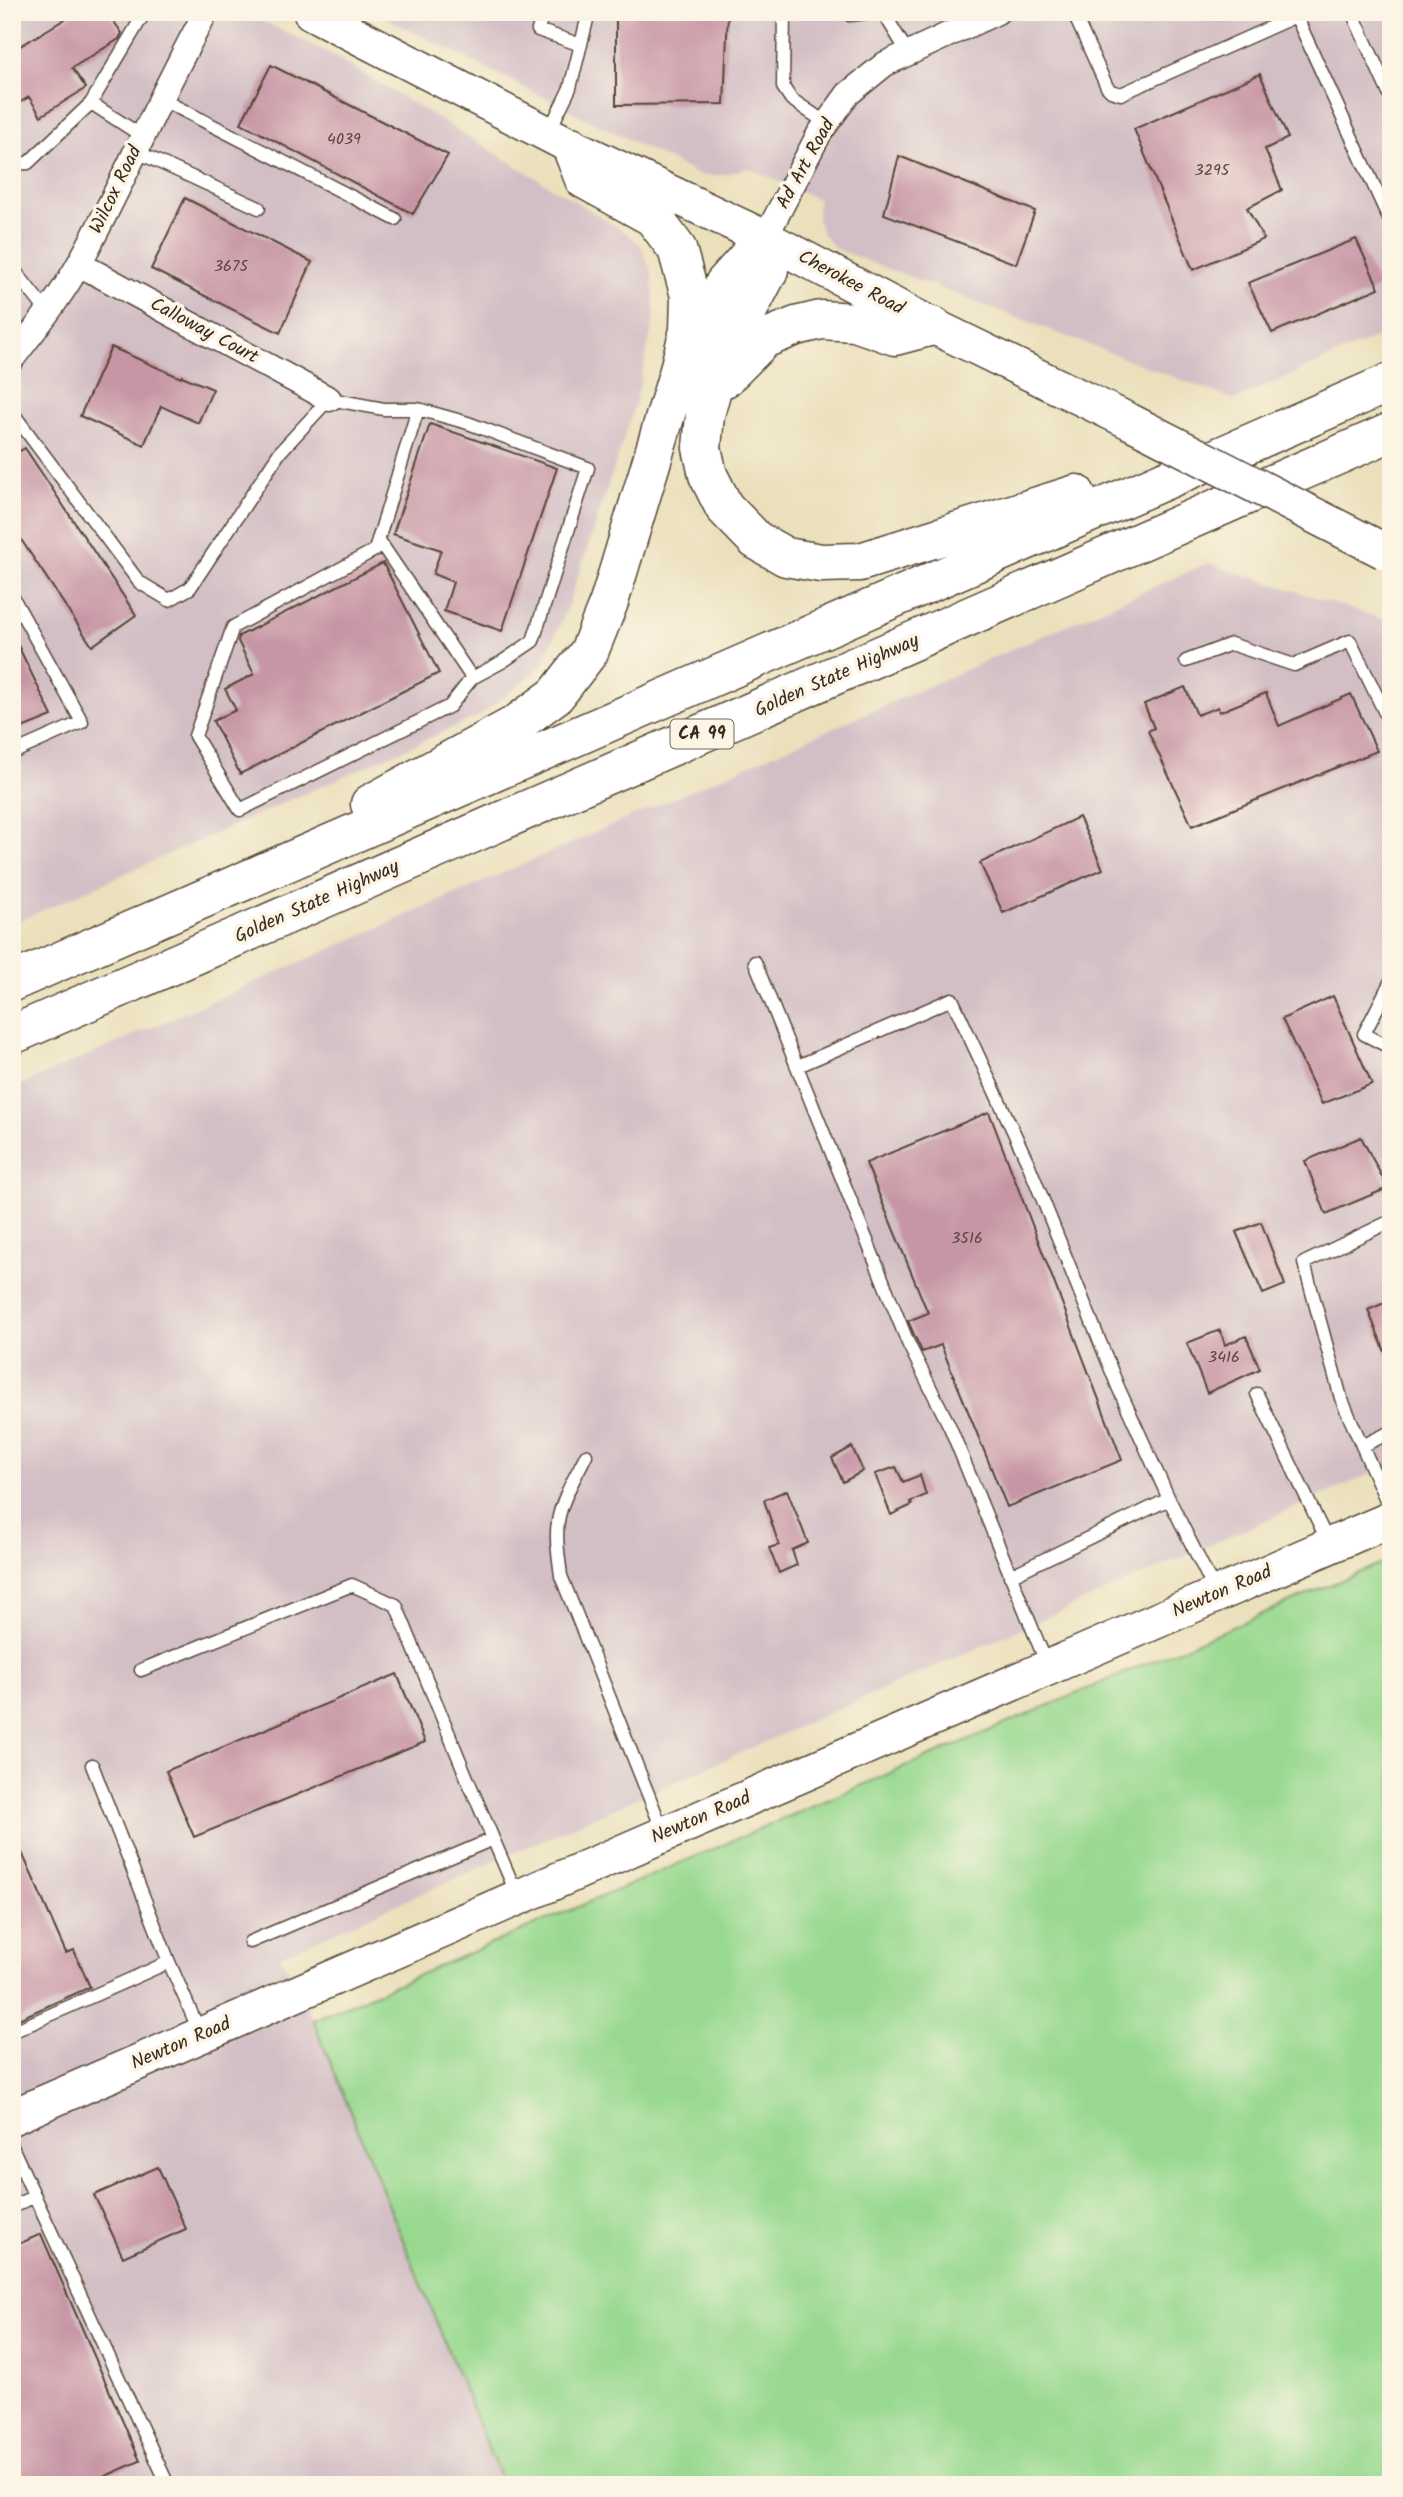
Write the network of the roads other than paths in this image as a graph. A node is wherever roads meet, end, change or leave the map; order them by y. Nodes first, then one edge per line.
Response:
1 (145, 12) edge
2 (206, 12) edge
3 (543, 12) edge
4 (589, 12) edge
5 (784, 12) edge
6 (848, 12) edge
7 (874, 12) edge
8 (883, 12) edge
9 (997, 12) edge
10 (1073, 12) edge
11 (1352, 12) edge
12 (317, 13) edge
13 (1298, 14) edge
14 (580, 45) junction
15 (908, 53) junction
16 (1390, 94) edge
17 (160, 99) junction
18 (91, 103) junction
19 (826, 123) junction
20 (560, 139) junction
21 (139, 143) junction
22 (12, 164) edge
23 (259, 208) dead end
24 (395, 219) dead end
25 (1391, 223) edge
26 (765, 238) junction
27 (79, 264) junction
28 (12, 267) edge
29 (48, 313) junction
30 (933, 326) junction
31 (12, 359) edge
32 (678, 374) junction
33 (1391, 382) edge
34 (712, 392) junction
35 (329, 399) junction
36 (418, 409) junction
37 (12, 412) edge
38 (1391, 432) edge
39 (1391, 459) edge
40 (1154, 483) junction
41 (1264, 488) junction
42 (379, 539) junction
43 (1387, 553) edge
44 (12, 596) edge
45 (1186, 661) dead end
46 (472, 678) junction
47 (1391, 725) edge
48 (12, 753) edge
49 (341, 841) junction
50 (755, 962) dead end
51 (1391, 981) edge
52 (12, 982) edge
53 (12, 1035) edge
54 (1391, 1048) edge
55 (798, 1066) junction
56 (1391, 1221) edge
57 (1257, 1394) dead end
58 (1391, 1432) edge
59 (1362, 1446) junction
60 (586, 1455) dead end
61 (1168, 1499) junction
62 (1391, 1511) edge
63 (1391, 1519) edge
64 (1329, 1546) junction
65 (1010, 1576) junction
66 (1217, 1595) junction
67 (1048, 1668) junction
68 (141, 1670) dead end
69 (92, 1765) dead end
70 (664, 1834) junction
71 (493, 1839) junction
72 (519, 1897) junction
73 (250, 1942) dead end
74 (169, 1962) junction
75 (12, 2032) edge
76 (201, 2035) junction
77 (12, 2117) edge
78 (12, 2147) edge
79 (36, 2196) junction
80 (12, 2207) edge
81 (168, 2485) edge

1 - 18 lane
2 - 17 street, Wilcox Road
3 - 14 lane
4 - 14 lane
5 - 19 lane
6 - 7 lane
8 - 15 lane
9 - 15 street, Ad Art Road
10 - 13 lane
11 - 16 lane
12 - 20 street, Cherokee Road
13 - 25 lane
14 - 20 lane
15 - 19 street, Ad Art Road
17 - 21 street, Wilcox Road
17 - 24 lane
18 - 21 lane
18 - 22 lane
19 - 26 street, Ad Art Road
20 - 26 street, Cherokee Road
20 - 32 highway
21 - 23 lane
21 - 27 street, Wilcox Road
26 - 30 street, Cherokee Road
26 - 32 highway
26 - 34 highway
27 - 29 street, Wilcox Road
27 - 35 street, Calloway Court
28 - 29 lane
29 - 31 street, Wilcox Road
30 - 34 highway
30 - 43 street, Cherokee Road, bridge
32 - 49 highway
33 - 40 highway, CA 99
34 - 40 highway
35 - 36 lane
35 - 37 lane
36 - 42 lane
36 - 46 lane
38 - 41 highway, Golden State Highway / CA 99
39 - 41 highway
40 - 49 highway, CA 99
41 - 53 highway, Golden State Highway / CA 99
42 - 46 lane
42 - 46 lane
44 - 48 lane
45 - 47 lane
49 - 52 highway, CA 99
50 - 55 lane
51 - 54 lane
55 - 61 lane
55 - 65 lane
56 - 59 lane
57 - 64 lane
58 - 59 lane
59 - 62 lane
60 - 70 lane
61 - 65 lane
61 - 66 lane
63 - 64 street, Newton Road
64 - 66 street, Newton Road
65 - 67 lane
66 - 67 street, Newton Road
67 - 70 street, Newton Road
68 - 71 lane
69 - 74 lane
70 - 72 street, Newton Road
71 - 72 lane
71 - 73 lane
72 - 76 street, Newton Road
74 - 75 lane
74 - 76 lane
76 - 77 street, Newton Road
78 - 79 lane
79 - 80 lane
79 - 81 lane

